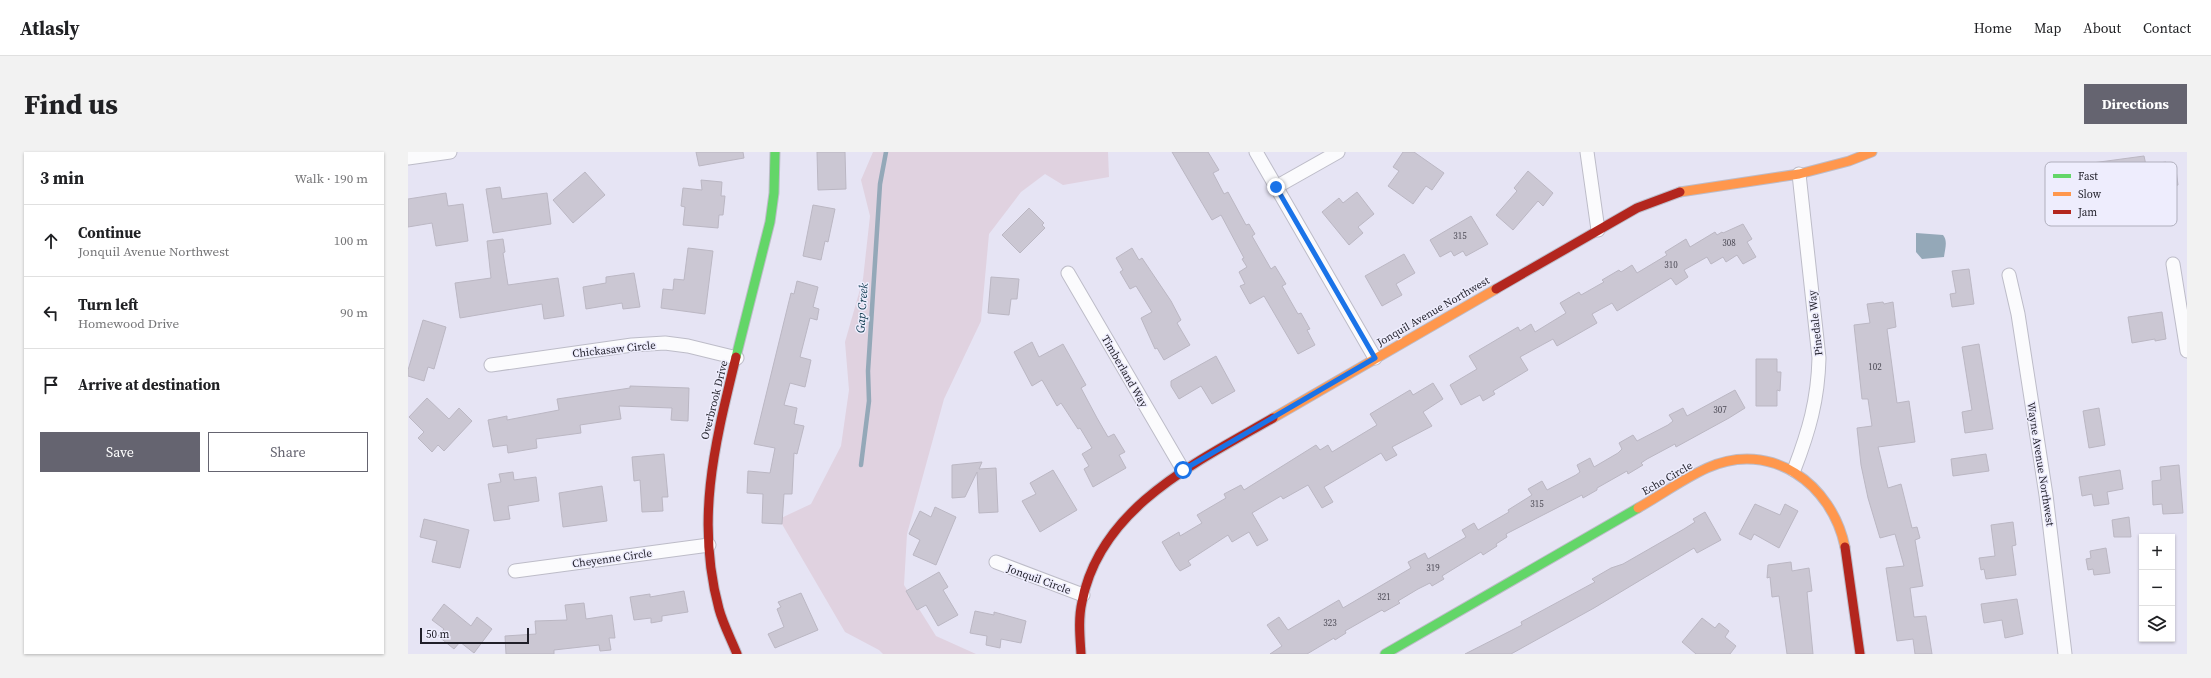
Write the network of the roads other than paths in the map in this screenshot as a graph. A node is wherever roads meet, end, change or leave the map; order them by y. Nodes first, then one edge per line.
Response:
1 (450, 152) edge
2 (775, 152) edge
3 (1256, 152) edge
4 (1338, 152) edge
5 (1587, 152) edge
6 (1872, 152) edge
7 (408, 158) edge
8 (1799, 174) junction
9 (1276, 187) junction
10 (1598, 230) junction
11 (2173, 264) dead end
12 (1068, 273) dead end
13 (2009, 275) dead end
14 (2187, 351) edge
15 (737, 358) junction
16 (1375, 358) junction
17 (491, 365) dead end
18 (1183, 470) junction
19 (1794, 470) junction
20 (709, 545) junction
21 (996, 562) dead end
22 (515, 571) dead end
23 (1083, 595) junction
24 (737, 654) edge
25 (1081, 654) edge
26 (1385, 654) edge
27 (1860, 654) edge
28 (2065, 654) edge

1 - 7 street
2 - 15 street, Overbrook Drive
3 - 9 street
4 - 9 street
5 - 10 street
6 - 8 street, Jonquil Avenue Northwest
8 - 10 street, Jonquil Avenue Northwest
8 - 19 street, Pinedale Way
9 - 16 street
10 - 16 street, Jonquil Avenue Northwest
11 - 14 street
12 - 18 street, Timberland Way
13 - 28 street, Wayne Avenue Northwest
15 - 17 street, Chickasaw Circle
15 - 20 street, Overbrook Drive
16 - 18 street, Jonquil Avenue Northwest
18 - 23 street, Jonquil Avenue Northwest
19 - 26 street, Echo Circle
19 - 27 street, Echo Circle
20 - 22 street, Cheyenne Circle
20 - 24 street, Overbrook Drive
21 - 23 street, Jonquil Circle
23 - 25 street, Jonquil Avenue Northwest

